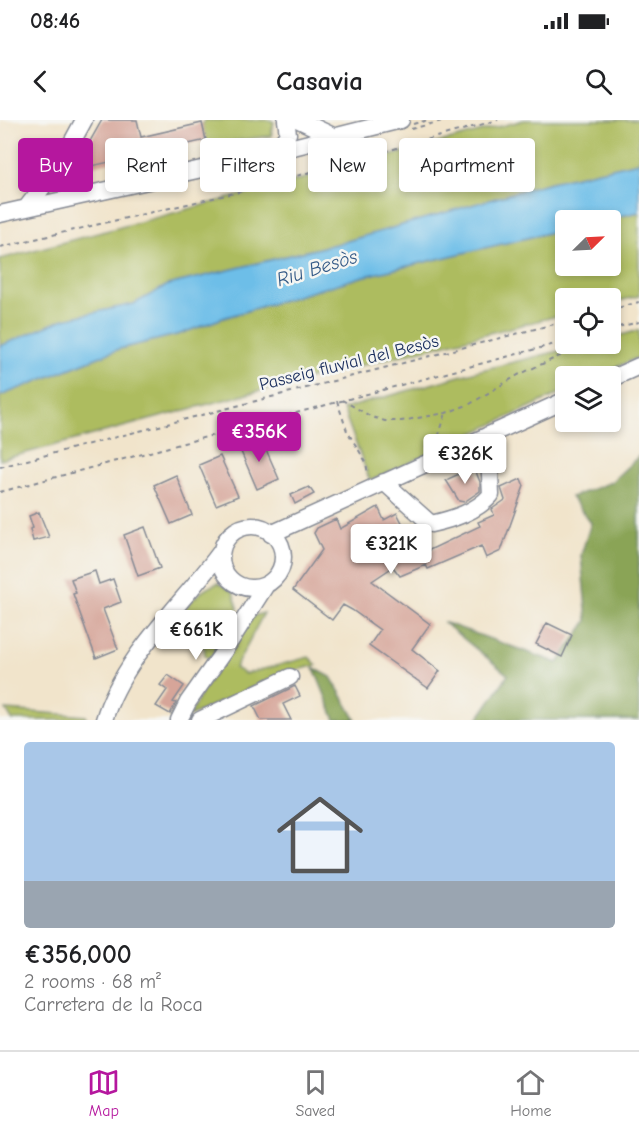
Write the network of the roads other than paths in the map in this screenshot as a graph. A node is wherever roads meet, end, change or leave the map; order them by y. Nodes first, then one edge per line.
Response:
1 (84, 120) edge
2 (285, 120) edge
3 (299, 120) edge
4 (401, 120) edge
5 (333, 136) junction
6 (74, 138) edge
7 (285, 138) edge
8 (296, 146) edge
9 (200, 169) edge
10 (39, 192) edge
11 (63, 192) edge
12 (66, 200) junction
13 (27, 207) junction
14 (0, 214) edge
15 (639, 366) edge
16 (621, 374) edge
17 (555, 405) edge
18 (488, 435) junction
19 (378, 481) junction
20 (312, 515) junction
21 (272, 534) junction
22 (222, 550) junction
23 (282, 550) junction
24 (226, 574) junction
25 (202, 578) junction
26 (266, 585) junction
27 (244, 587) junction
28 (245, 617) junction
29 (290, 676) dead end
30 (104, 720) edge
31 (179, 720) edge
32 (200, 720) edge

1 - 6 street
2 - 7 street
3 - 5 street
4 - 5 street
5 - 8 street
9 - 12 street
10 - 13 street
11 - 12 street
12 - 13 street
13 - 14 street
15 - 16 street
17 - 18 street
18 - 19 street
18 - 19 street
19 - 20 street
20 - 21 street
20 - 23 street
21 - 22 street
21 - 23 street
22 - 24 street
22 - 25 street
23 - 26 street
24 - 25 street
24 - 27 street
25 - 30 street
26 - 27 street
26 - 28 street
27 - 28 street
28 - 31 street
29 - 32 street

